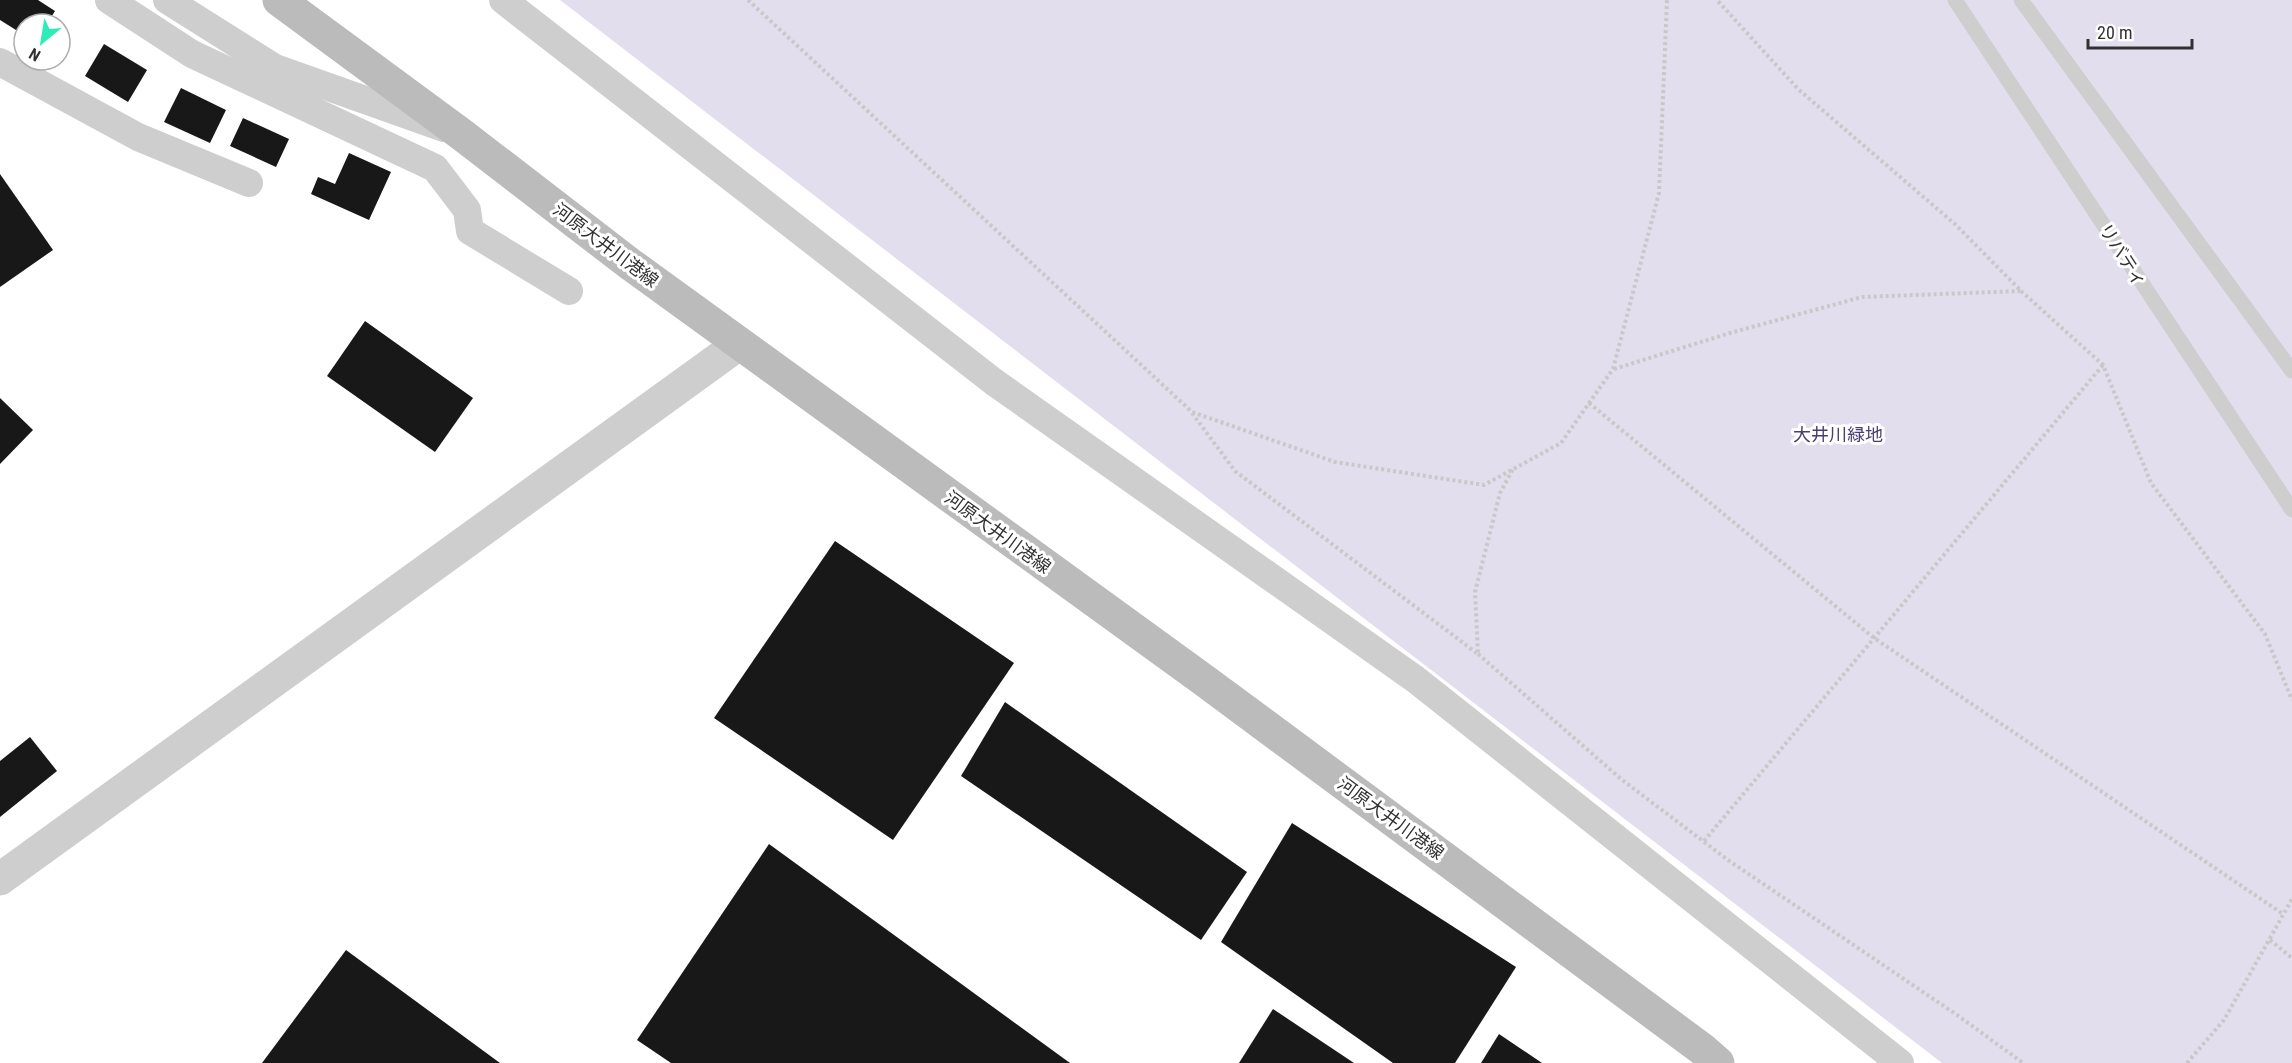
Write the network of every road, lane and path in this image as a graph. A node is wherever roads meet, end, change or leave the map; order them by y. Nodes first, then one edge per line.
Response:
1 (109, 0) edge
2 (167, 0) edge
3 (279, 0) edge
4 (503, 0) edge
5 (748, 0) edge
6 (1667, 0) edge
7 (1717, 0) edge
8 (1955, 0) edge
9 (2021, 0) edge
10 (0, 62) edge
11 (461, 134) junction
12 (249, 183) dead end
13 (569, 291) dead end
14 (2021, 291) junction
15 (739, 344) junction
16 (2103, 365) junction
17 (1613, 369) junction
18 (2292, 371) edge
19 (1589, 402) junction
20 (1192, 412) junction
21 (1513, 470) junction
22 (2292, 510) edge
23 (1874, 638) junction
24 (1478, 654) junction
25 (2292, 700) edge
26 (1704, 841) junction
27 (0, 879) edge
28 (2292, 898) edge
29 (2283, 914) junction
30 (2269, 939) junction
31 (2292, 958) edge
32 (1718, 1063) edge
33 (1900, 1063) edge
34 (2023, 1063) edge
35 (2187, 1063) edge

1 - 13 street
2 - 11 street
3 - 11 main road, 河原大井川港線
4 - 33 street
5 - 20 path
6 - 17 path
7 - 14 path
8 - 22 lane, リバティ
9 - 18 lane
10 - 12 street
11 - 15 main road, 河原大井川港線
14 - 16 path
14 - 17 path
15 - 27 street
15 - 32 main road, 河原大井川港線
16 - 23 path
16 - 25 path
17 - 19 path
19 - 21 path
19 - 23 path
20 - 21 path
20 - 24 path
21 - 24 path
23 - 26 path
23 - 29 path
24 - 26 path
26 - 34 path
28 - 29 path
29 - 30 path
30 - 31 path
30 - 35 path

